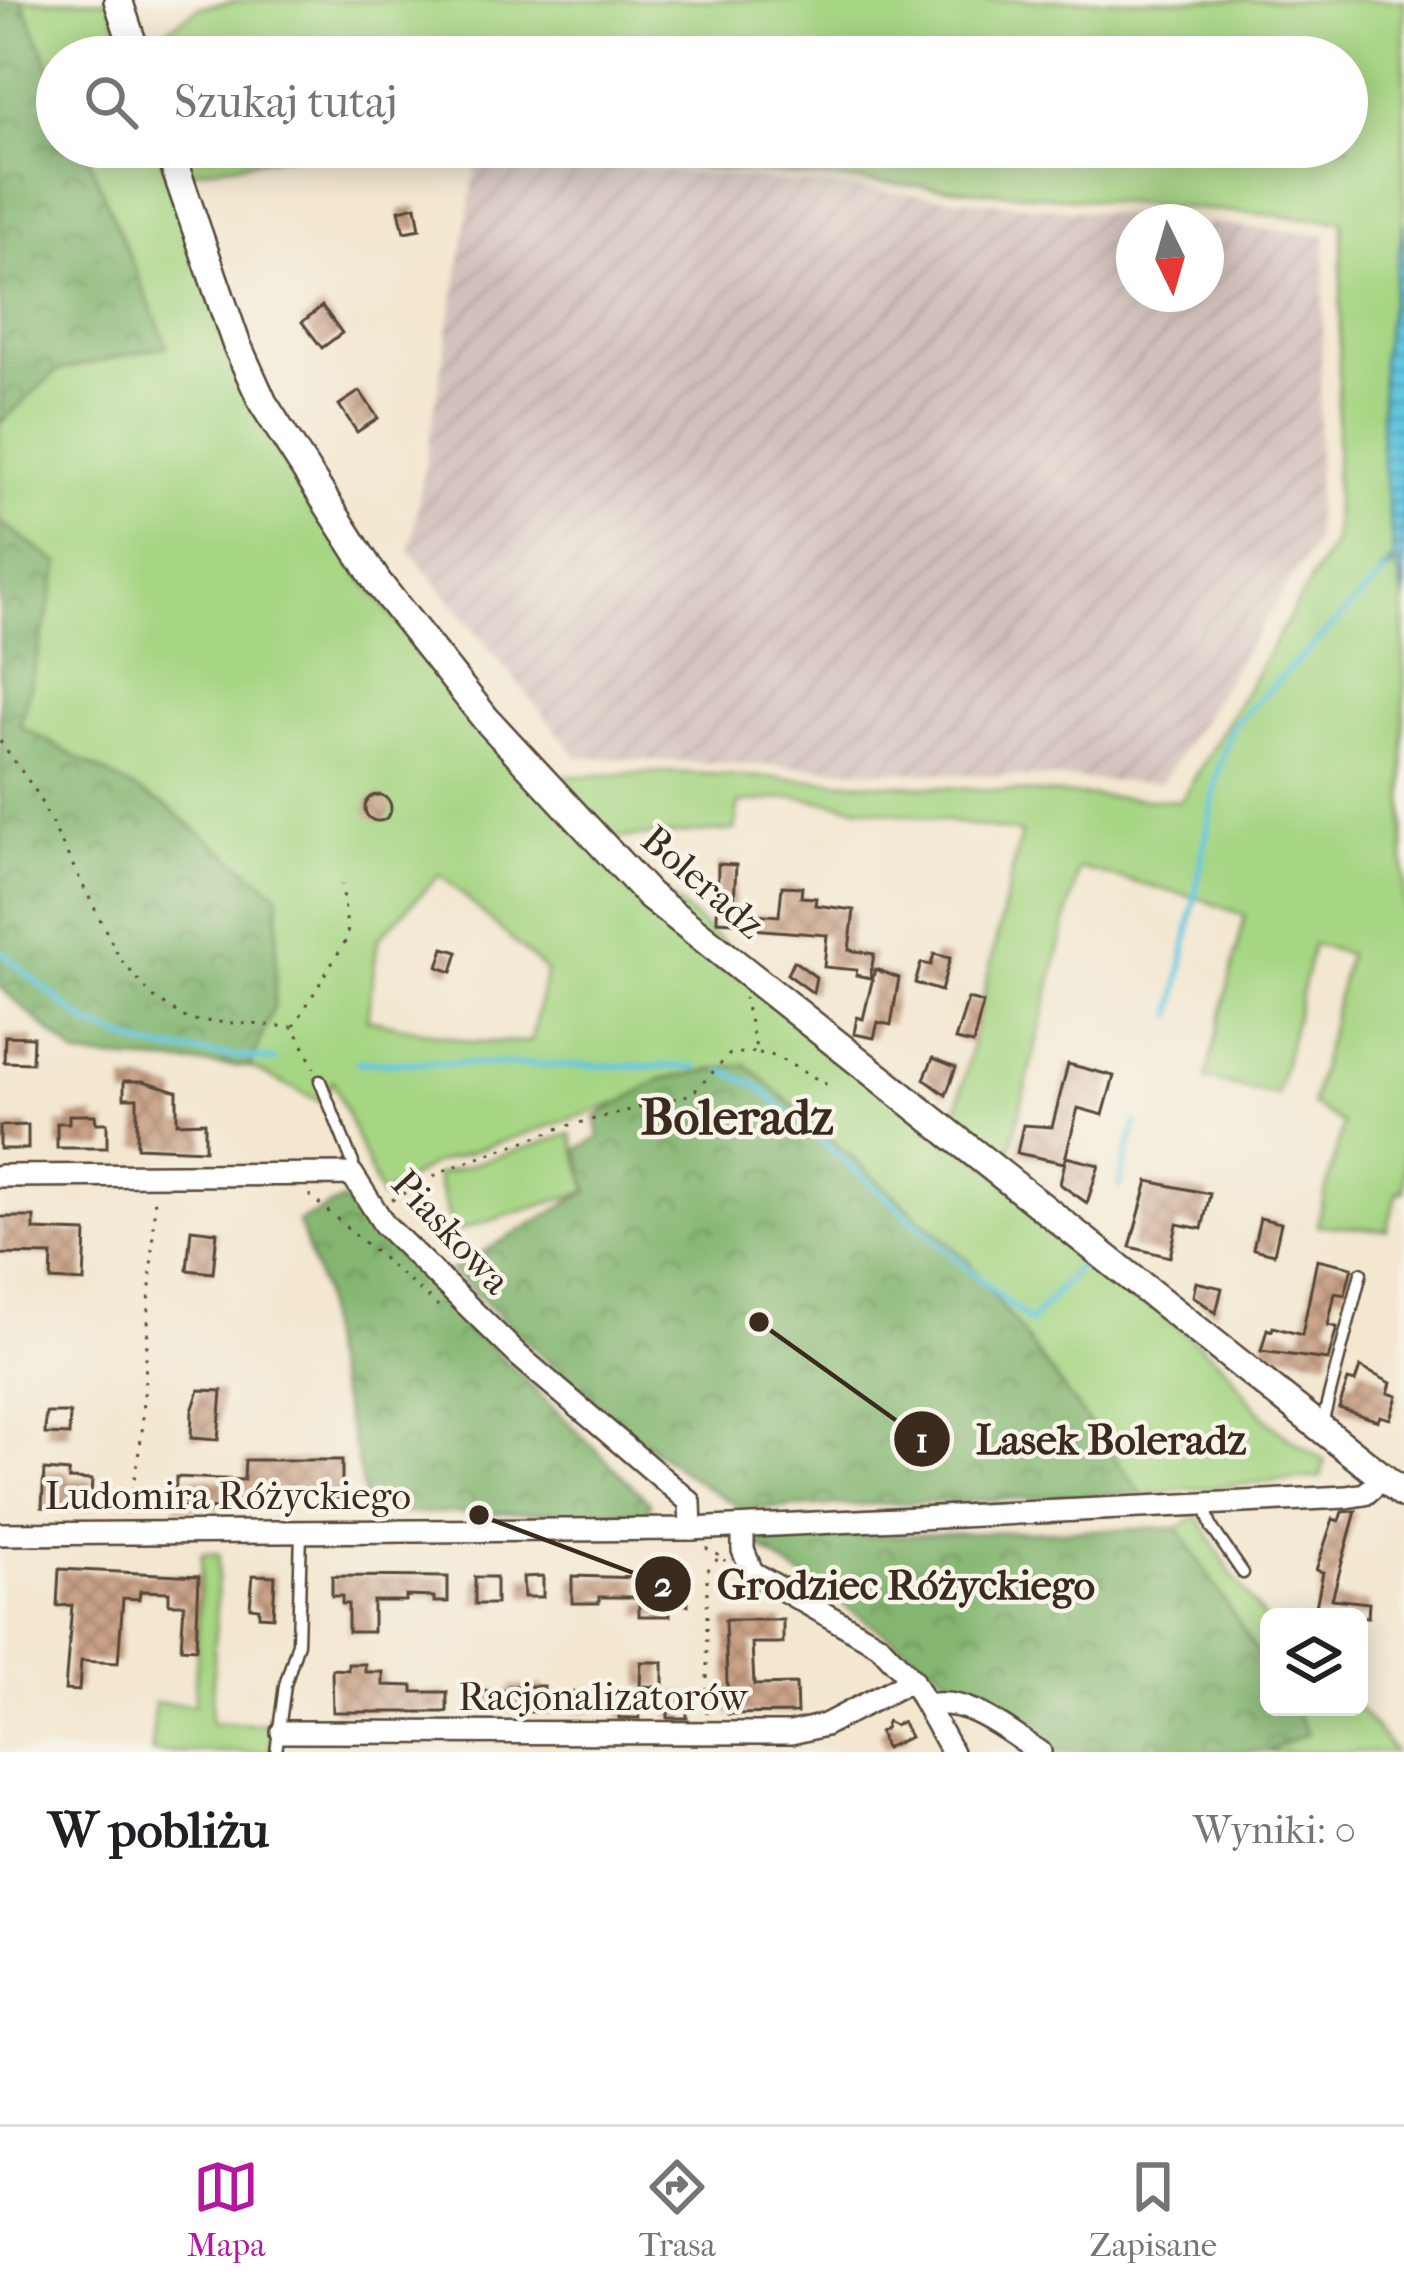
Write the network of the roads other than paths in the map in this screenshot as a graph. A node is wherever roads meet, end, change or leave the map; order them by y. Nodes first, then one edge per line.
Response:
1 (118, 0) edge
2 (130, 36) edge
3 (175, 168) edge
4 (320, 1081) road end
5 (352, 1174) junction
6 (0, 1176) edge
7 (1361, 1273) dead end
8 (1322, 1428) junction
9 (1394, 1486) edge
10 (1204, 1504) junction
11 (743, 1527) junction
12 (691, 1529) junction
13 (301, 1532) junction
14 (0, 1534) edge
15 (1243, 1573) dead end
16 (912, 1680) junction
17 (928, 1706) junction
18 (279, 1742) edge
19 (952, 1752) edge
20 (1040, 1752) edge

1 - 2 street
3 - 8 street, Boleradz
4 - 5 lane
5 - 6 street, Piaskowa
5 - 12 street, Piaskowa
7 - 8 lane
8 - 9 street, Boleradz
9 - 10 street, Ludomira Różyckiego
10 - 11 street, Ludomira Różyckiego
10 - 15 lane
11 - 12 street, Ludomira Różyckiego
11 - 16 street
12 - 13 street, Ludomira Różyckiego
13 - 14 street, Ludomira Różyckiego
13 - 18 lane
16 - 17 street
16 - 18 street, Racjonalizatorów
17 - 19 street
17 - 20 street

